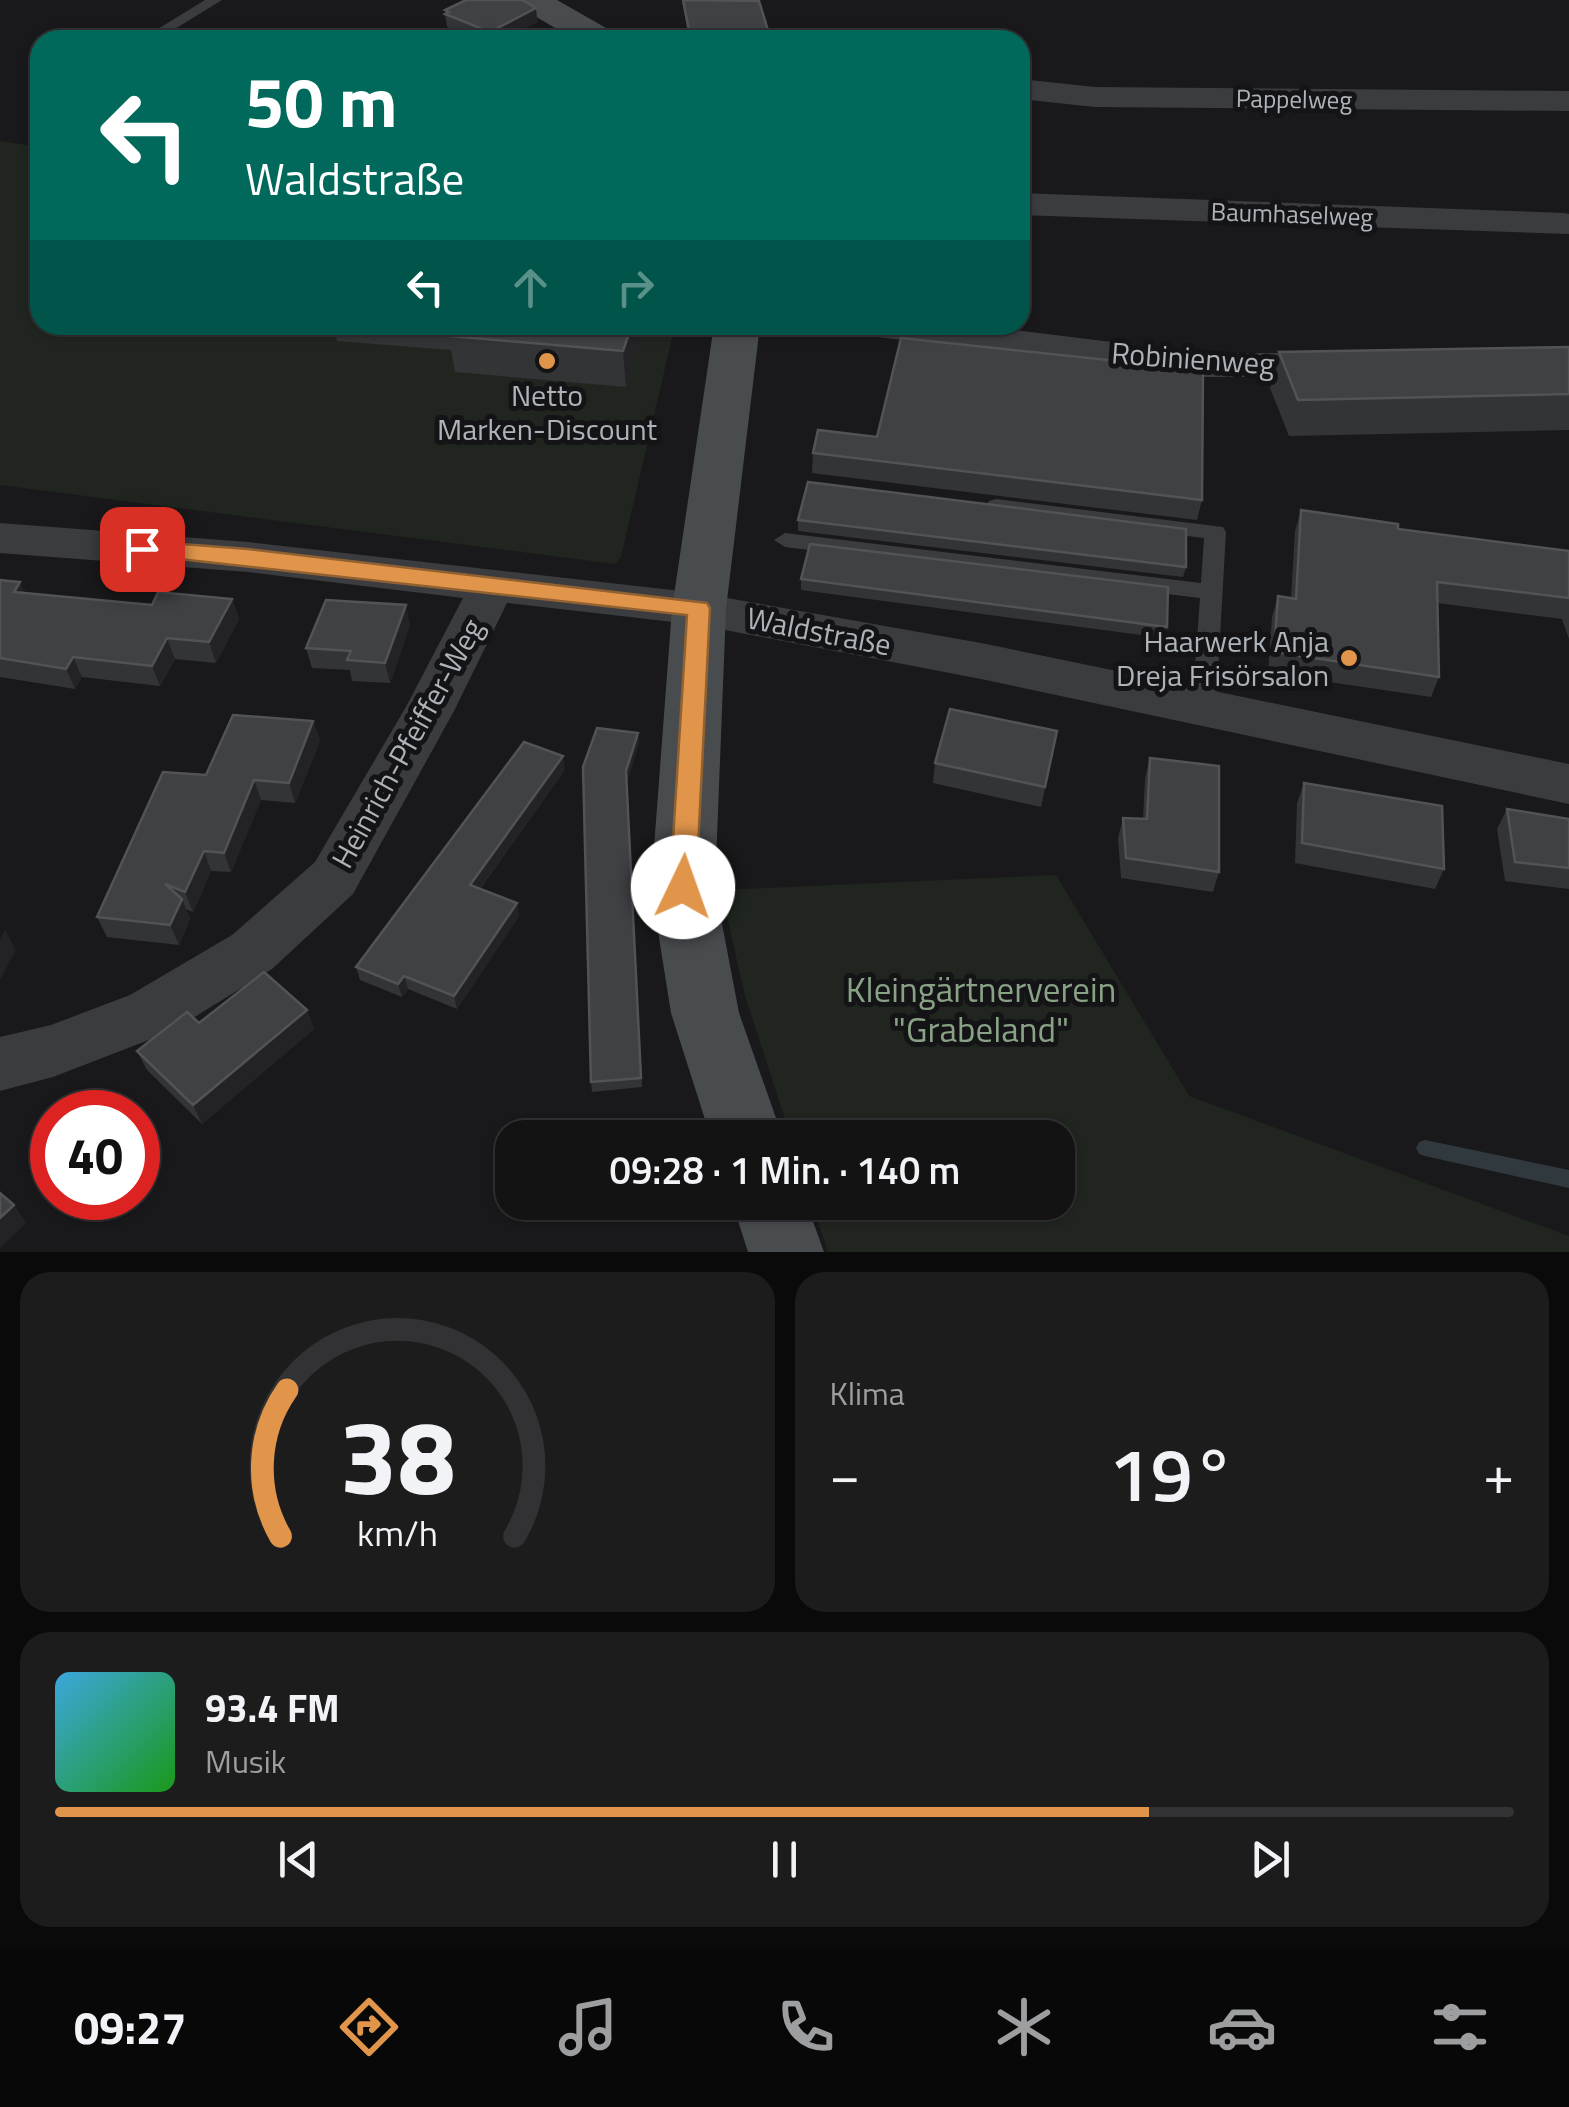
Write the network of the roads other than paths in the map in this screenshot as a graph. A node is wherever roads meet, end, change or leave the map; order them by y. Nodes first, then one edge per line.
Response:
1 (215, 0) edge
2 (532, 0) edge
3 (164, 30) edge
4 (585, 30) edge
5 (1030, 91) edge
6 (1569, 101) edge
7 (1030, 204) edge
8 (1564, 224) dead end
9 (735, 335) edge
10 (961, 335) edge
11 (1376, 366) edge
12 (983, 504) edge
13 (0, 538) edge
14 (785, 540) dead end
15 (493, 584) junction
16 (1211, 592) junction
17 (699, 608) junction
18 (1204, 707) junction
19 (1569, 784) edge
20 (0, 1064) edge
21 (741, 1120) edge
22 (775, 1220) edge
23 (786, 1252) edge

1 - 3 lane
2 - 4 street
5 - 6 street, Pappelweg
7 - 8 street, Baumhaselweg
9 - 17 street
10 - 11 street, Robinienweg
12 - 16 lane
13 - 15 street, Waldstraße
14 - 16 lane
15 - 17 street, Waldstraße
15 - 20 street, Heinrich-Pfeiffer-Weg
16 - 18 lane
17 - 18 street, Waldstraße
17 - 21 street
18 - 19 street, Waldstraße
22 - 23 street

